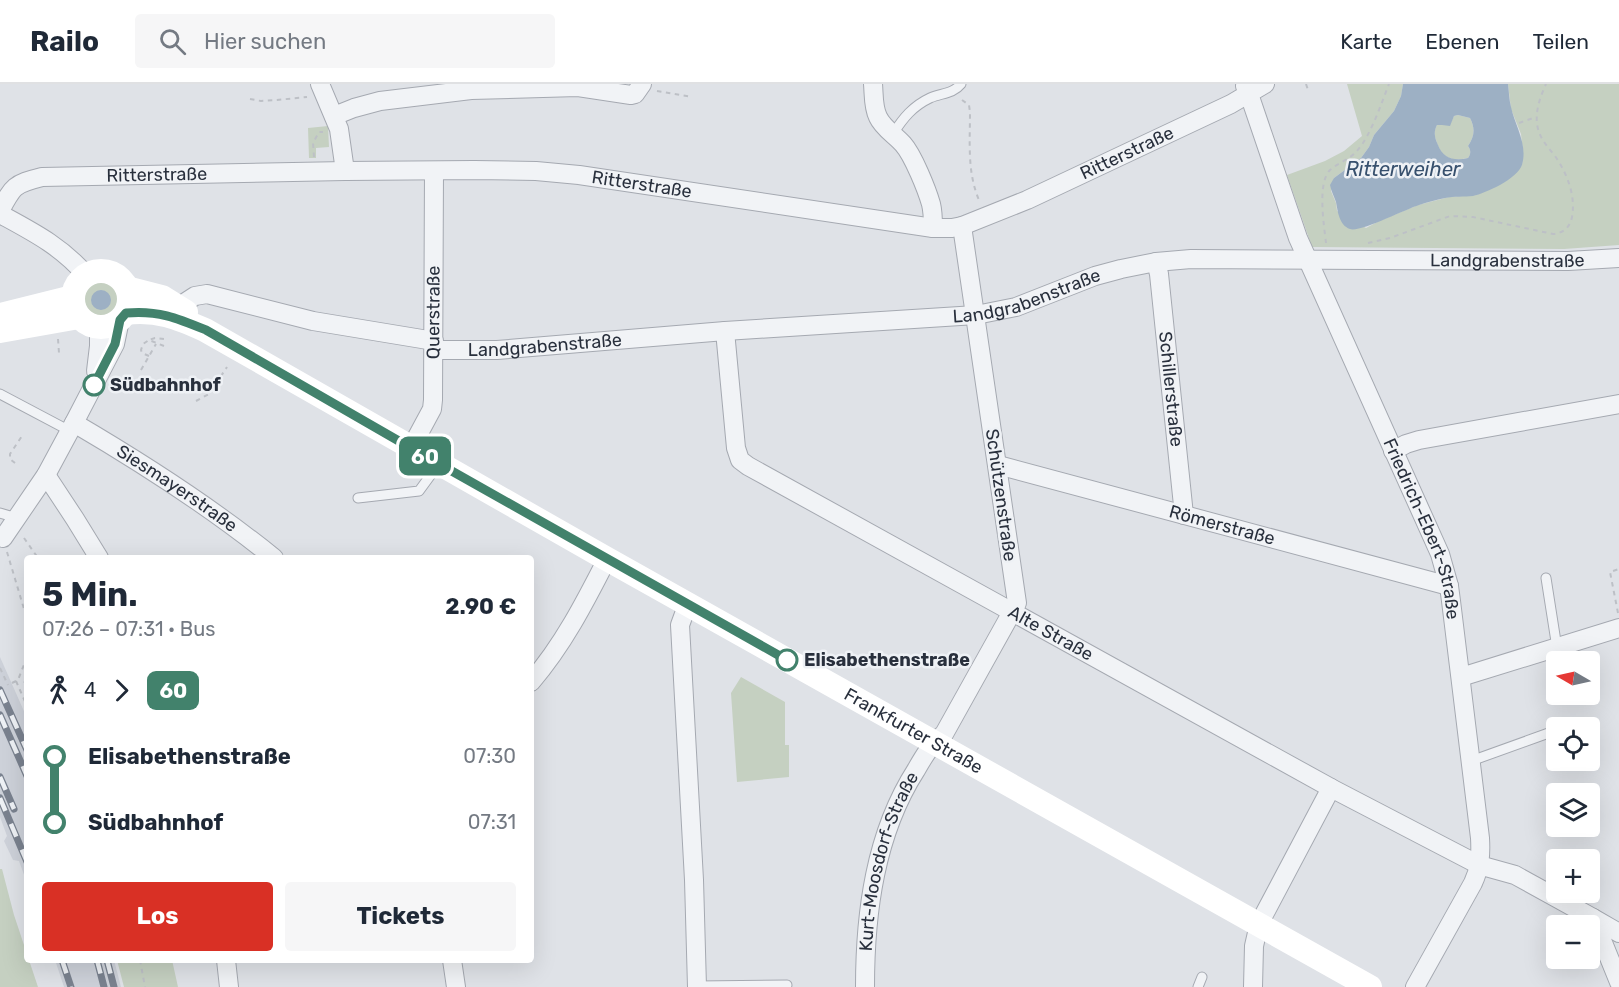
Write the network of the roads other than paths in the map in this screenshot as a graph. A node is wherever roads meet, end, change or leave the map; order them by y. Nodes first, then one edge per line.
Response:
1 (873, 84) edge
2 (961, 84) edge
3 (1265, 84) edge
4 (578, 86) edge
5 (321, 87) edge
6 (1247, 89) edge
7 (643, 90) edge
8 (337, 122) junction
9 (893, 134) junction
10 (345, 171) junction
11 (434, 171) junction
12 (0, 212) edge
13 (962, 226) junction
14 (933, 228) junction
15 (1619, 258) edge
16 (1308, 260) junction
17 (1156, 262) junction
18 (86, 275) junction
19 (127, 288) junction
20 (178, 307) junction
21 (0, 315) edge
22 (99, 315) junction
23 (975, 315) junction
24 (0, 330) edge
25 (206, 330) junction
26 (725, 331) junction
27 (434, 345) junction
28 (0, 394) edge
29 (1619, 404) edge
30 (1590, 408) junction
31 (1619, 417) edge
32 (72, 427) junction
33 (411, 448) junction
34 (1393, 451) junction
35 (439, 464) junction
36 (998, 465) junction
37 (46, 475) junction
38 (358, 498) dead end
39 (1184, 515) junction
40 (8, 523) edge
41 (97, 555) edge
42 (270, 555) edge
43 (607, 559) junction
44 (1546, 578) dead end
45 (1449, 585) junction
46 (688, 603) junction
47 (1013, 612) junction
48 (1619, 628) edge
49 (1557, 648) junction
50 (1461, 677) junction
51 (534, 678) edge
52 (1546, 734) edge
53 (933, 742) junction
54 (1471, 761) junction
55 (1331, 788) junction
56 (1479, 865) junction
57 (1588, 915) edge
58 (1600, 922) edge
59 (1259, 924) junction
60 (1619, 933) edge
61 (1600, 934) edge
62 (226, 963) edge
63 (452, 963) edge
64 (1618, 975) edge
65 (1202, 977) dead end
66 (786, 985) dead end
67 (698, 986) edge
68 (229, 987) edge
69 (456, 987) edge
70 (865, 987) edge
71 (1198, 987) edge
72 (1253, 987) edge
73 (1370, 987) edge
74 (1415, 987) edge

1 - 9 street
2 - 9 lane
3 - 6 street, Ritterstraße
4 - 7 street
4 - 8 street
5 - 8 street
6 - 13 street, Ritterstraße
6 - 16 street, Friedrich-Ebert-Straße
8 - 10 street
9 - 14 street
10 - 11 street, Ritterstraße
10 - 12 street, Ritterstraße
11 - 14 street, Ritterstraße
11 - 27 street, Querstraße
12 - 18 street
13 - 14 street, Ritterstraße
13 - 23 street, Schützenstraße
15 - 16 street, Landgrabenstraße
16 - 17 street, Landgrabenstraße
16 - 34 street, Friedrich-Ebert-Straße
17 - 23 street, Landgrabenstraße
17 - 39 street, Schillerstraße
18 - 19 main road, Frankfurter Straße
18 - 22 main road
19 - 20 main road, Frankfurter Straße
19 - 22 main road
20 - 25 main road, Frankfurter Straße
20 - 27 street, Landgrabenstraße
21 - 22 main road
22 - 24 main road
22 - 25 main road, Frankfurter Straße
22 - 32 street
23 - 26 street, Landgrabenstraße
23 - 36 street, Schützenstraße
25 - 33 main road, Frankfurter Straße
26 - 27 street, Landgrabenstraße
26 - 47 street, Alte Straße
27 - 33 street, Querstraße
28 - 32 lane
29 - 30 street
30 - 31 street
30 - 34 street
32 - 37 street
32 - 42 street, Siesmayerstraße
33 - 35 main road, Frankfurter Straße
34 - 45 street, Friedrich-Ebert-Straße
35 - 38 lane
35 - 43 main road, Frankfurter Straße
36 - 39 street, Römerstraße
36 - 47 street, Schützenstraße
37 - 40 street
37 - 41 street
39 - 45 street, Römerstraße
43 - 46 main road, Frankfurter Straße
43 - 51 street
44 - 49 lane
45 - 50 street, Friedrich-Ebert-Straße
46 - 53 main road, Frankfurter Straße
46 - 67 street
47 - 53 street, Schützenstraße
47 - 55 street, Alte Straße
48 - 49 street
49 - 50 street
50 - 54 street, Friedrich-Ebert-Straße
52 - 54 lane
53 - 59 main road, Frankfurter Straße
53 - 70 street, Kurt-Moosdorf-Straße
54 - 56 street, Friedrich-Ebert-Straße
55 - 56 street, Alte Straße
55 - 59 street
56 - 57 street, Alte Straße
56 - 74 street, Friedrich-Ebert-Straße
58 - 60 street, Alte Straße
59 - 72 street
59 - 73 main road, Frankfurter Straße
61 - 64 street
62 - 68 street
63 - 69 street
65 - 71 lane
66 - 67 lane

